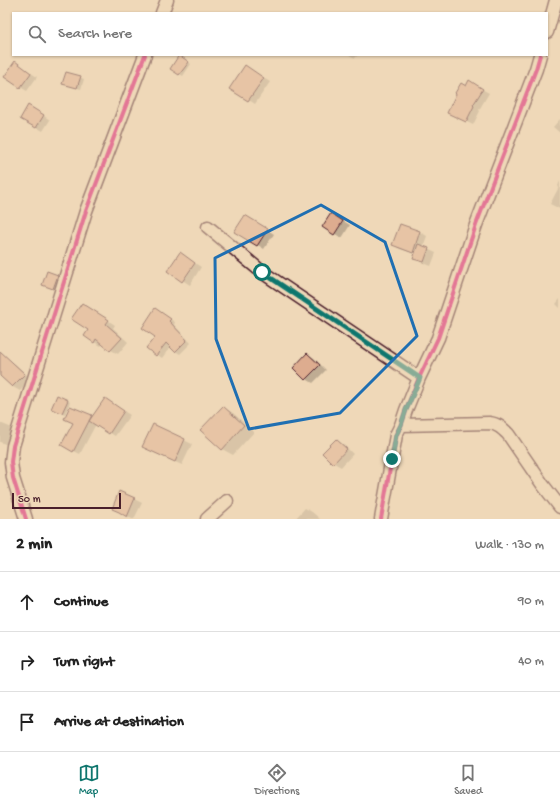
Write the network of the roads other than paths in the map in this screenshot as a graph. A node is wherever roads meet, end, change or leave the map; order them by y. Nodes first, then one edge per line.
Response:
1 (167, 0) edge
2 (556, 0) edge
3 (162, 12) edge
4 (548, 28) edge
5 (145, 56) edge
6 (540, 56) edge
7 (208, 227) dead end
8 (420, 378) junction
9 (401, 425) junction
10 (227, 501) dead end
11 (560, 507) edge
12 (26, 519) edge
13 (207, 519) edge
14 (381, 519) edge

1 - 3 street
2 - 4 street
5 - 12 street
6 - 8 street
7 - 8 street
8 - 9 street
9 - 11 street
9 - 14 street
10 - 13 street

